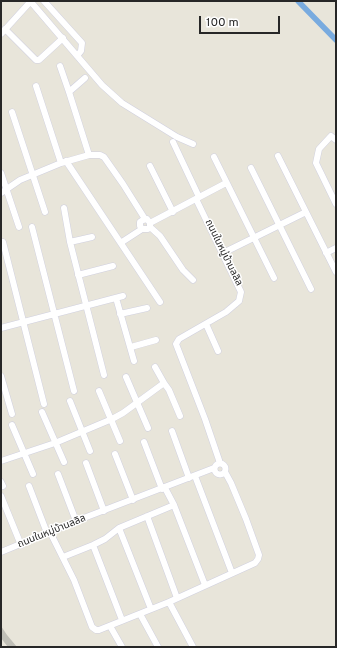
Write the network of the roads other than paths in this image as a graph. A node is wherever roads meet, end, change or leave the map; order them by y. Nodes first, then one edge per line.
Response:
1 (31, 1) edge
2 (44, 1) edge
3 (3, 31) edge
4 (63, 38) junction
5 (77, 56) junction
6 (60, 66) dead end
7 (85, 78) dead end
8 (36, 86) dead end
9 (69, 92) junction
10 (12, 112) dead end
11 (336, 140) edge
12 (172, 142) dead end
13 (193, 144) dead end
14 (89, 155) junction
15 (278, 156) dead end
16 (214, 157) dead end
17 (64, 162) junction
18 (150, 166) dead end
19 (251, 168) dead end
20 (1, 172) edge
21 (32, 174) junction
22 (226, 183) junction
23 (4, 191) edge
24 (198, 198) junction
25 (336, 204) edge
26 (64, 208) dead end
27 (45, 212) dead end
28 (173, 212) junction
29 (306, 212) junction
30 (145, 219) junction
31 (150, 225) junction
32 (279, 225) junction
33 (19, 227) dead end
34 (32, 227) dead end
35 (142, 229) junction
36 (92, 237) dead end
37 (254, 237) junction
38 (3, 242) dead end
39 (70, 242) junction
40 (122, 242) junction
41 (336, 248) edge
42 (223, 253) junction
43 (326, 253) junction
44 (112, 266) dead end
45 (336, 272) edge
46 (78, 275) junction
47 (274, 278) dead end
48 (193, 280) dead end
49 (311, 288) dead end
50 (160, 302) dead end
51 (86, 306) junction
52 (147, 308) dead end
53 (54, 314) junction
54 (120, 314) junction
55 (23, 322) junction
56 (206, 324) junction
57 (1, 328) edge
58 (156, 340) dead end
59 (131, 347) junction
60 (218, 351) dead end
61 (134, 360) dead end
62 (155, 367) dead end
63 (104, 375) dead end
64 (1, 376) edge
65 (126, 377) dead end
66 (164, 383) junction
67 (74, 390) dead end
68 (98, 390) dead end
69 (70, 401) dead end
70 (137, 403) junction
71 (44, 404) dead end
72 (42, 412) dead end
73 (12, 414) dead end
74 (180, 416) dead end
75 (112, 419) junction
76 (12, 425) dead end
77 (148, 428) dead end
78 (82, 431) junction
79 (172, 431) dead end
80 (120, 441) dead end
81 (144, 442) dead end
82 (54, 443) junction
83 (90, 451) dead end
84 (24, 454) junction
85 (115, 454) dead end
86 (1, 461) edge
87 (64, 462) dead end
88 (86, 463) dead end
89 (220, 464) junction
90 (214, 468) junction
91 (225, 472) junction
92 (32, 474) dead end
93 (58, 474) dead end
94 (192, 477) junction
95 (29, 486) dead end
96 (163, 488) junction
97 (1, 496) edge
98 (133, 500) junction
99 (174, 505) junction
100 (104, 511) junction
101 (147, 516) junction
102 (76, 521) junction
103 (119, 528) junction
104 (49, 532) junction
105 (21, 545) junction
106 (93, 545) junction
107 (1, 552) edge
108 (63, 556) junction
109 (232, 573) junction
110 (205, 585) junction
111 (177, 598) junction
112 (169, 602) junction
113 (151, 609) junction
114 (140, 614) junction
115 (122, 620) junction
116 (110, 626) junction
117 (122, 647) edge
118 (158, 647) edge
119 (193, 647) edge

1 - 3 street
1 - 4 street
2 - 5 street
3 - 4 street
4 - 5 street
5 - 13 street
6 - 9 street
7 - 9 street
8 - 17 street
9 - 14 street
10 - 21 street
11 - 25 street
12 - 24 street, ถนนในหมู่บ้านลลิล
14 - 17 street
14 - 30 street
15 - 29 street
16 - 22 street
17 - 21 street
17 - 40 street
18 - 28 street
19 - 32 street
20 - 23 street
21 - 23 street
21 - 27 street
22 - 24 street
22 - 37 street
23 - 33 street
24 - 28 street
24 - 42 street, ถนนในหมู่บ้านลลิล
26 - 39 street
28 - 31 street
29 - 32 street
29 - 43 street
30 - 31 street
30 - 35 street
31 - 35 street
31 - 48 street
32 - 37 street
32 - 49 street
34 - 53 street
35 - 40 street
36 - 39 street
37 - 42 street
37 - 47 street
38 - 55 street
39 - 46 street
40 - 50 street
41 - 43 street
42 - 56 street, ถนนในหมู่บ้านลลิล
43 - 45 street
44 - 46 street
46 - 51 street
51 - 53 street
51 - 54 street
51 - 63 street
52 - 54 street
53 - 55 street
53 - 67 street
54 - 59 street
55 - 57 street
55 - 71 street
56 - 60 street
56 - 89 street, ถนนในหมู่บ้านลลิล
58 - 59 street
59 - 61 street
62 - 66 street
64 - 73 street
65 - 70 street
66 - 70 street
66 - 74 street
68 - 75 street
69 - 78 street
70 - 75 street
70 - 77 street
72 - 82 street
75 - 78 street
75 - 80 street
76 - 84 street
78 - 82 street
78 - 83 street
79 - 94 street
81 - 96 street
82 - 84 street
82 - 87 street
84 - 86 street
84 - 92 street
85 - 98 street
88 - 100 street
89 - 90 street
89 - 91 street
90 - 91 street
90 - 94 street, ถนนในหมู่บ้านลลิล
91 - 109 street
93 - 102 street
94 - 96 street, ถนนในหมู่บ้านลลิล
94 - 109 street
95 - 104 street
96 - 98 street, ถนนในหมู่บ้านลลิล
96 - 99 street
97 - 105 street
98 - 100 street, ถนนในหมู่บ้านลลิล
99 - 101 street
99 - 110 street
100 - 102 street, ถนนในหมู่บ้านลลิล
101 - 103 street
101 - 111 street
102 - 104 street, ถนนในหมู่บ้านลลิล
103 - 106 street
103 - 113 street
104 - 105 street, ถนนในหมู่บ้านลลิล
104 - 108 street
105 - 107 street, ถนนในหมู่บ้านลลิล
106 - 108 street
106 - 115 street
108 - 116 street
109 - 110 street
110 - 111 street
111 - 112 street
112 - 113 street
112 - 119 street
113 - 114 street
114 - 115 street
114 - 118 street
115 - 116 street
116 - 117 street

